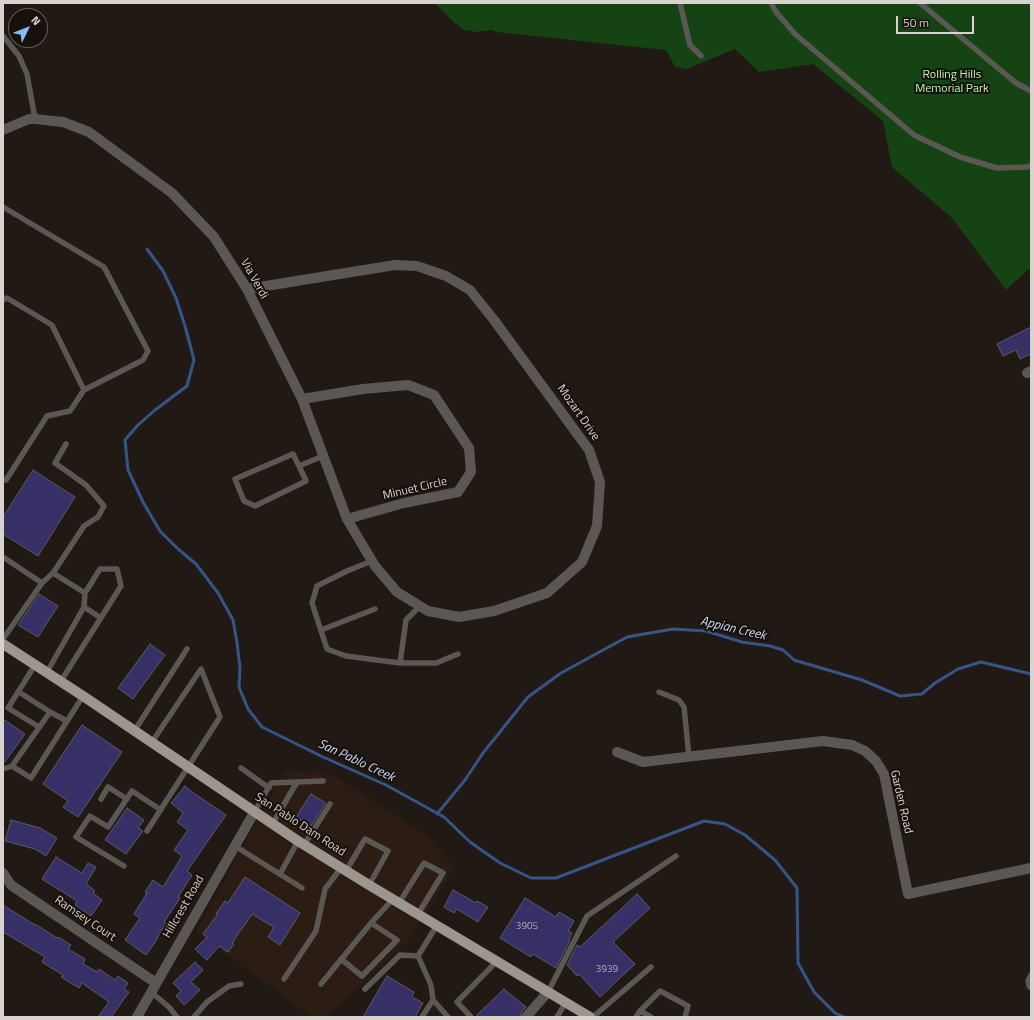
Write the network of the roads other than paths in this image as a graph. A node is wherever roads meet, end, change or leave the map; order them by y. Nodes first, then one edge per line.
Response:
1 (680, 3) edge
2 (771, 3) edge
3 (920, 3) edge
4 (3, 36) edge
5 (701, 56) dead end
6 (1031, 91) edge
7 (35, 119) junction
8 (3, 130) edge
9 (1031, 166) edge
10 (3, 207) edge
11 (247, 289) junction
12 (3, 300) edge
13 (84, 390) junction
14 (302, 400) junction
15 (66, 444) dead end
16 (323, 456) junction
17 (299, 466) junction
18 (3, 480) edge
19 (347, 519) junction
20 (3, 557) edge
21 (374, 564) junction
22 (53, 573) junction
23 (42, 583) junction
24 (85, 593) junction
25 (420, 606) junction
26 (84, 607) junction
27 (375, 609) dead end
28 (101, 618) junction
29 (321, 630) junction
30 (3, 639) edge
31 (3, 644) edge
32 (187, 649) dead end
33 (458, 654) dead end
34 (400, 663) junction
35 (36, 665) junction
36 (47, 672) junction
37 (61, 681) junction
38 (19, 692) junction
39 (659, 692) dead end
40 (83, 696) junction
41 (50, 712) junction
42 (67, 721) junction
43 (39, 727) junction
44 (135, 730) junction
45 (152, 742) junction
46 (618, 752) dead end
47 (689, 758) junction
48 (12, 766) junction
49 (188, 766) junction
50 (241, 768) dead end
51 (3, 770) edge
52 (323, 781) dead end
53 (297, 782) junction
54 (269, 788) junction
55 (101, 799) dead end
56 (127, 799) junction
57 (330, 804) dead end
58 (161, 810) junction
59 (255, 811) junction
60 (272, 823) junction
61 (148, 831) dead end
62 (301, 843) junction
63 (235, 846) junction
64 (676, 856) dead end
65 (124, 866) dead end
66 (1031, 868) edge
67 (343, 869) junction
68 (3, 873) edge
69 (280, 874) junction
70 (369, 885) junction
71 (302, 888) dead end
72 (396, 901) junction
73 (418, 914) junction
74 (371, 922) junction
75 (437, 925) junction
76 (418, 956) junction
77 (341, 959) junction
78 (496, 961) junction
79 (651, 966) dead end
80 (1031, 975) edge
81 (284, 979) dead end
82 (156, 983) junction
83 (241, 984) dead end
84 (320, 984) dead end
85 (365, 988) dead end
86 (1031, 988) edge
87 (151, 992) junction
88 (548, 992) junction
89 (433, 1000) junction
90 (566, 1002) junction
91 (640, 1011) junction
92 (137, 1017) edge
93 (177, 1017) edge
94 (194, 1017) edge
95 (422, 1017) edge
96 (448, 1017) edge
97 (471, 1017) edge
98 (526, 1017) edge
99 (557, 1017) edge
100 (591, 1017) edge
101 (636, 1017) edge
102 (651, 1017) edge
103 (685, 1017) edge

1 - 5 lane
2 - 9 lane
3 - 6 lane
4 - 7 lane
7 - 8 street, Via Verdi
7 - 11 street, Via Verdi
10 - 13 lane
11 - 14 street, Via Verdi
11 - 25 street, Mozart Drive
12 - 13 lane
13 - 18 lane
14 - 16 street, Via Verdi
14 - 19 street, Minuet Circle
15 - 22 lane
16 - 17 lane
16 - 19 street, Via Verdi
17 - 17 lane
19 - 21 street, Via Verdi
20 - 23 lane
21 - 25 street, Mozart Drive
21 - 29 lane
22 - 23 lane
22 - 24 lane
23 - 30 lane
24 - 26 lane
24 - 28 lane
25 - 34 lane
26 - 28 lane
26 - 36 lane
27 - 29 lane
28 - 37 lane
29 - 34 lane
31 - 35 main road, San Pablo Dam Road
32 - 44 lane
33 - 34 lane
35 - 36 main road, San Pablo Dam Road
35 - 38 lane
36 - 37 main road, San Pablo Dam Road
37 - 40 main road, San Pablo Dam Road
38 - 41 lane
38 - 43 lane
39 - 47 lane
40 - 42 lane
40 - 44 main road, San Pablo Dam Road
41 - 42 lane
41 - 43 lane
42 - 48 lane
43 - 48 lane
44 - 45 main road, San Pablo Dam Road
45 - 49 main road, San Pablo Dam Road
45 - 49 lane
46 - 47 street, Garden Road
47 - 66 street, Garden Road
48 - 51 lane
49 - 58 lane
49 - 59 main road, San Pablo Dam Road
50 - 54 lane
52 - 53 lane
53 - 54 lane
53 - 60 lane
54 - 59 lane
55 - 56 lane
56 - 58 lane
56 - 65 lane
57 - 62 lane
58 - 61 lane
59 - 60 main road, San Pablo Dam Road
59 - 63 street, Hillcrest Road
60 - 62 main road, San Pablo Dam Road
62 - 67 main road, San Pablo Dam Road
62 - 69 lane
63 - 69 lane
63 - 82 street, Hillcrest Road
64 - 88 lane
67 - 70 main road, San Pablo Dam Road
67 - 70 lane
67 - 81 lane
68 - 82 street, Ramsey Court
69 - 71 lane
70 - 72 main road, San Pablo Dam Road
72 - 73 main road, San Pablo Dam Road
72 - 73 lane
72 - 74 lane
73 - 75 main road, San Pablo Dam Road
74 - 77 lane
74 - 77 lane
75 - 76 lane
75 - 78 main road, San Pablo Dam Road
76 - 85 lane
76 - 89 lane
77 - 84 lane
78 - 88 main road, San Pablo Dam Road
78 - 97 lane
79 - 100 lane
80 - 86 lane
82 - 87 street, Hillcrest Road
83 - 94 lane
87 - 92 street, Hillcrest Road
87 - 93 lane
88 - 90 main road, San Pablo Dam Road
88 - 98 street
89 - 95 lane
89 - 96 lane
90 - 99 lane
90 - 100 main road, San Pablo Dam Road
91 - 101 lane
91 - 102 lane
91 - 103 lane

